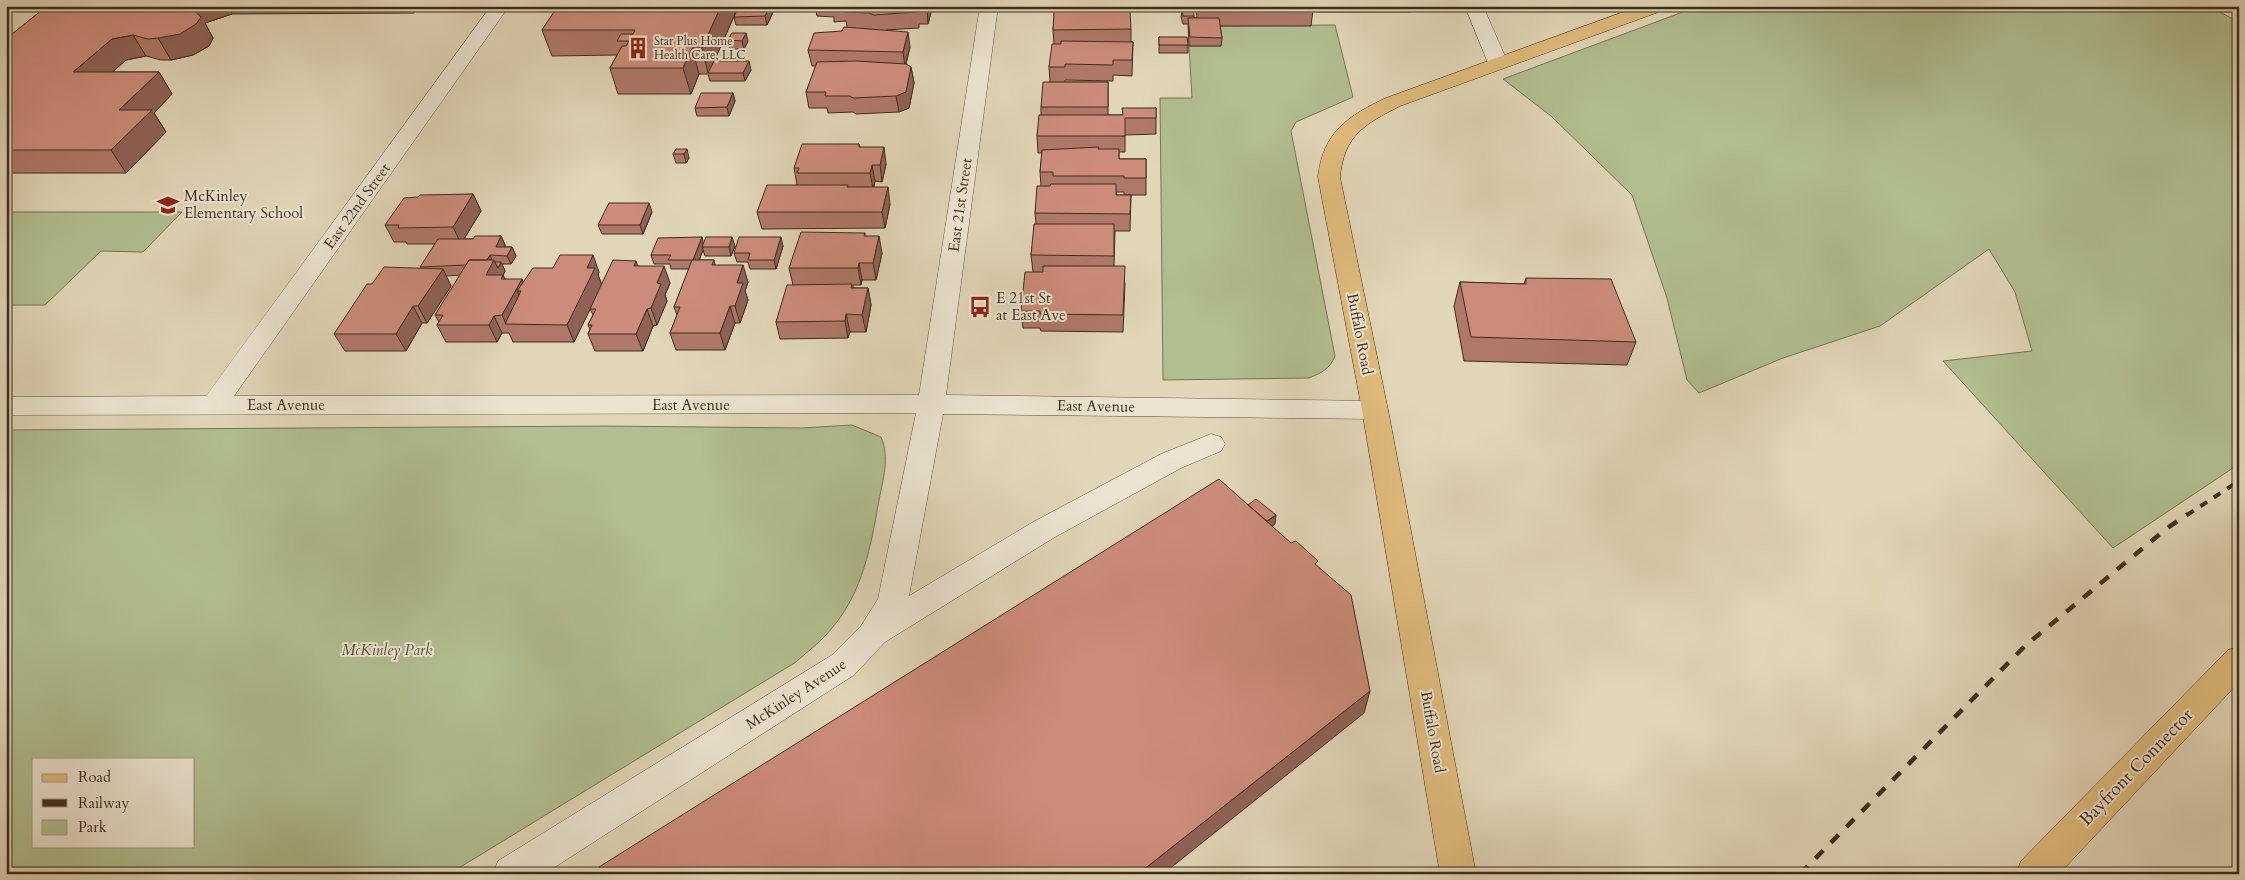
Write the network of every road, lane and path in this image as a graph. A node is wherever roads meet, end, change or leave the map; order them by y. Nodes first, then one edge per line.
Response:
1 (500, 6) edge
2 (989, 6) edge
3 (1474, 6) edge
4 (1658, 6) edge
5 (1498, 63) junction
6 (931, 404) junction
7 (6, 406) edge
8 (214, 406) junction
9 (1375, 410) junction
10 (1211, 444) dead end
11 (874, 633) junction
12 (2239, 660) edge
13 (511, 874) edge
14 (1458, 874) edge
15 (2034, 874) edge

1 - 8 street, East 22nd Street
2 - 6 street, East 21st Street
3 - 5 street
4 - 5 main road, Buffalo Road
5 - 9 main road, Buffalo Road
6 - 8 street, East Avenue
6 - 9 street, East Avenue
6 - 11 street, McKinley Avenue
7 - 8 street, East Avenue
9 - 14 main road, Buffalo Road
10 - 11 street
11 - 13 street, McKinley Avenue
12 - 15 main road, Bayfront Connector

